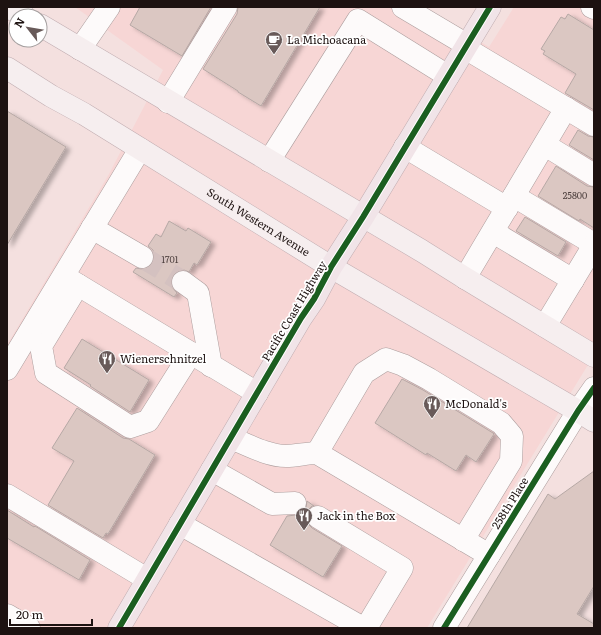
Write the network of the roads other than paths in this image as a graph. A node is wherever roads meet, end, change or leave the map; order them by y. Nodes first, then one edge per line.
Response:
1 (109, 7) edge
2 (226, 7) edge
3 (404, 7) edge
4 (490, 7) edge
5 (48, 31) edge
6 (466, 47) junction
7 (80, 49) junction
8 (7, 68) edge
9 (448, 76) junction
10 (168, 102) junction
11 (566, 108) junction
12 (594, 125) edge
13 (545, 145) junction
14 (405, 148) junction
15 (140, 149) junction
16 (269, 162) junction
17 (594, 175) edge
18 (510, 202) junction
19 (363, 217) junction
20 (92, 228) junction
21 (492, 232) junction
22 (594, 244) edge
23 (142, 258) tunnel mouth
24 (331, 267) junction
25 (465, 278) junction
26 (70, 280) junction
27 (573, 280) junction
28 (183, 282) tunnel mouth
29 (545, 326) junction
30 (191, 353) junction
31 (594, 356) edge
32 (211, 366) junction
33 (7, 369) edge
34 (594, 388) edge
35 (257, 393) junction
36 (586, 416) edge
37 (231, 438) junction
38 (317, 453) junction
39 (212, 470) junction
40 (7, 496) edge
41 (295, 503) dead end
42 (318, 517) dead end
43 (180, 524) junction
44 (463, 540) junction
45 (489, 555) junction
46 (147, 579) junction
47 (7, 615) edge
48 (29, 628) edge
49 (119, 628) edge
50 (364, 628) edge
51 (444, 628) edge

1 - 7 street
2 - 10 street
3 - 6 street
4 - 6 highway, Pacific Coast Highway
5 - 7 main road
6 - 9 highway, Pacific Coast Highway
6 - 11 street
7 - 10 main road
8 - 15 main road, South Western Avenue
9 - 14 highway, Pacific Coast Highway
9 - 16 street
10 - 16 main road
11 - 12 street
11 - 13 street
13 - 17 street
13 - 18 street
14 - 18 street
14 - 19 highway, Pacific Coast Highway
15 - 20 street
15 - 24 main road, South Western Avenue
16 - 19 main road
18 - 21 street
18 - 22 street
19 - 24 highway, Pacific Coast Highway
19 - 25 main road
20 - 23 street
20 - 26 street
21 - 25 street
21 - 27 street
22 - 27 street
24 - 35 highway, Pacific Coast Highway
24 - 36 main road, South Western Avenue
25 - 29 main road
26 - 30 street
26 - 30 street
26 - 33 street
27 - 29 street
28 - 32 street
29 - 31 main road
30 - 32 street
32 - 35 street
34 - 36 street, 258th Place
35 - 37 highway, Pacific Coast Highway
36 - 45 street, 258th Place
37 - 38 street
37 - 39 highway, Pacific Coast Highway
38 - 44 street
38 - 44 street
39 - 41 street
39 - 43 highway, Pacific Coast Highway
40 - 46 street
42 - 50 street
43 - 46 highway, Pacific Coast Highway
43 - 50 street
44 - 45 street
45 - 51 street, 258th Place
46 - 49 highway, Pacific Coast Highway
47 - 48 street

